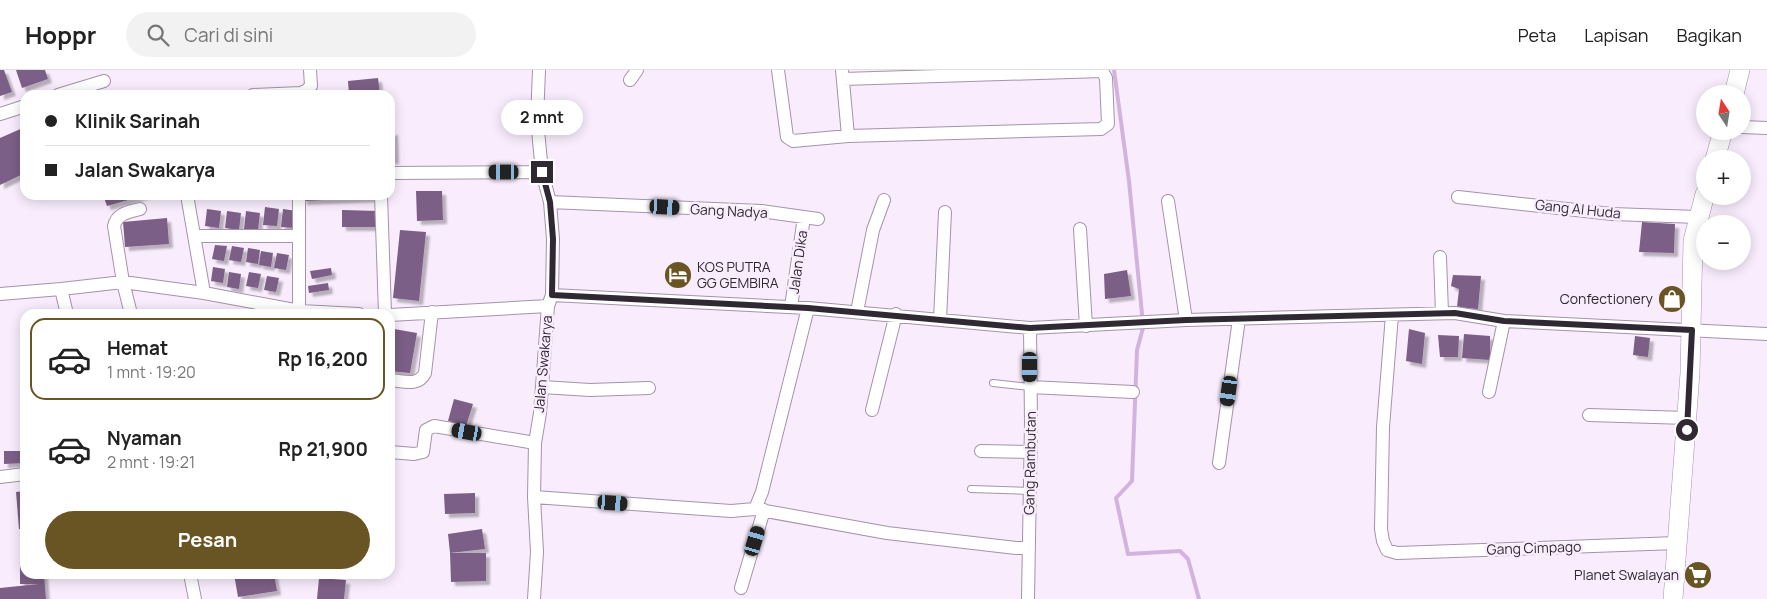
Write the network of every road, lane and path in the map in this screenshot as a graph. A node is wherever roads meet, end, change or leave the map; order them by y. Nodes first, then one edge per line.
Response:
1 (310, 70) edge
2 (539, 70) edge
3 (778, 70) edge
4 (1740, 70) edge
5 (913, 73) edge
6 (969, 73) edge
7 (842, 75) edge
8 (104, 81) dead end
9 (1736, 85) edge
10 (74, 90) edge
11 (308, 90) edge
12 (20, 108) edge
13 (0, 114) edge
14 (1751, 127) edge
15 (1767, 128) edge
16 (848, 136) junction
17 (542, 172) junction
18 (395, 173) edge
19 (1458, 197) dead end
20 (188, 200) edge
21 (299, 200) edge
22 (381, 200) edge
23 (884, 200) dead end
24 (1168, 201) dead end
25 (550, 202) junction
26 (140, 209) dead end
27 (945, 212) dead end
28 (804, 217) junction
29 (1696, 217) edge
30 (818, 219) dead end
31 (1696, 227) edge
32 (1080, 229) dead end
33 (195, 236) junction
34 (299, 236) junction
35 (1440, 257) dead end
36 (123, 282) junction
37 (61, 289) junction
38 (204, 293) junction
39 (0, 294) edge
40 (550, 300) junction
41 (791, 307) junction
42 (808, 308) junction
43 (66, 309) edge
44 (130, 309) edge
45 (285, 309) edge
46 (300, 309) edge
47 (384, 309) edge
48 (432, 312) junction
49 (857, 312) junction
50 (1442, 313) junction
51 (896, 314) junction
52 (1392, 314) junction
53 (395, 315) edge
54 (1239, 319) junction
55 (940, 320) junction
56 (1186, 320) junction
57 (1504, 321) junction
58 (1086, 326) junction
59 (1030, 328) junction
60 (1692, 330) junction
61 (1767, 334) edge
62 (395, 380) edge
63 (993, 383) dead end
64 (1030, 386) junction
65 (542, 387) junction
66 (649, 388) dead end
67 (1133, 392) dead end
68 (1489, 392) dead end
69 (872, 410) dead end
70 (1589, 415) dead end
71 (1687, 418) junction
72 (535, 443) junction
73 (981, 450) dead end
74 (395, 452) edge
75 (1031, 452) junction
76 (1219, 463) dead end
77 (20, 475) edge
78 (0, 477) edge
79 (971, 489) dead end
80 (1030, 491) junction
81 (534, 497) junction
82 (759, 509) junction
83 (1678, 543) junction
84 (1030, 548) junction
85 (191, 579) edge
86 (741, 588) dead end
87 (196, 599) edge
88 (538, 599) edge
89 (1028, 599) edge
90 (1673, 599) edge

1 - 11 street
2 - 17 street, Jalan Swakarya
3 - 16 street
4 - 9 main road
5 - 6 street
5 - 7 street
6 - 16 street
7 - 16 street
8 - 10 street
12 - 13 street
14 - 15 street
17 - 18 street
17 - 25 street, Jalan Swakarya
19 - 29 street, Gang Al Huda
20 - 33 street
21 - 34 street
22 - 47 street
23 - 49 street
24 - 56 street
25 - 28 street, Gang Nadya
25 - 40 street, Jalan Swakarya
26 - 36 street
27 - 55 street
28 - 30 street, Gang Nadya
28 - 41 street, Jalan Dika
31 - 60 main road
32 - 58 street
33 - 34 street
33 - 38 street
34 - 46 street
35 - 50 street
36 - 37 street
36 - 38 street
36 - 44 street
37 - 39 street
37 - 43 street
38 - 45 street
40 - 41 street
40 - 48 street
40 - 65 street, Jalan Swakarya
41 - 42 street
42 - 49 street
42 - 82 street
48 - 53 street
48 - 62 street
49 - 51 street
50 - 52 street
50 - 57 street
51 - 55 street
51 - 69 street
52 - 54 street
52 - 83 street, Gang Cimpago
54 - 56 street
54 - 76 street
55 - 59 street
56 - 58 street
57 - 60 street
57 - 68 street
58 - 59 street
59 - 64 street, Gang Rambutan
60 - 61 street
60 - 71 main road
63 - 64 lane
64 - 67 street
64 - 75 street, Gang Rambutan
65 - 66 street
65 - 72 street, Jalan Swakarya
70 - 71 street
71 - 83 main road
72 - 74 street
72 - 81 street, Jalan Swakarya
73 - 75 street
75 - 80 street, Gang Rambutan
77 - 78 street
79 - 80 lane
80 - 84 street, Gang Rambutan
81 - 82 street
81 - 88 street, Jalan Swakarya
82 - 84 street
82 - 86 street
83 - 90 main road
84 - 89 street, Gang Rambutan
85 - 87 street

